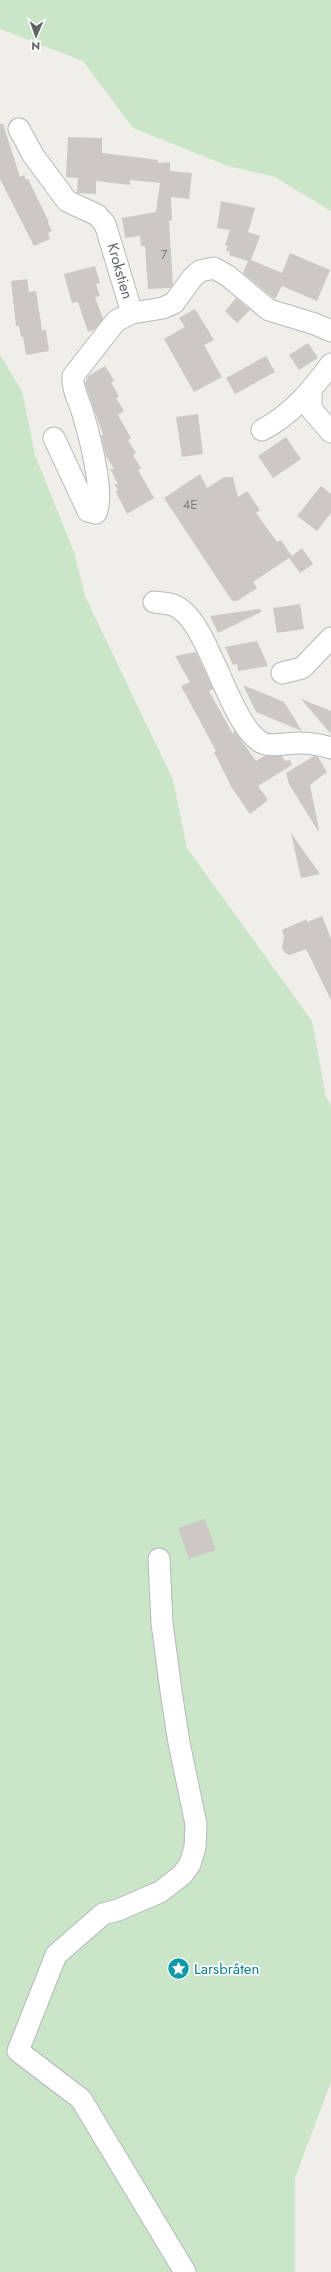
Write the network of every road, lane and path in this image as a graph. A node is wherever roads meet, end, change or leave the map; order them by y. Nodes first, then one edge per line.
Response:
1 (19, 129) dead end
2 (132, 313) junction
3 (331, 331) edge
4 (331, 364) edge
5 (311, 391) junction
6 (262, 430) dead end
7 (331, 432) edge
8 (54, 438) dead end
9 (154, 602) dead end
10 (331, 638) edge
11 (282, 673) dead end
12 (331, 748) edge
13 (158, 1559) dead end
14 (185, 2272) edge

1 - 2 lane, Krokstien
2 - 3 lane, Krokstien
2 - 8 lane
4 - 5 lane
5 - 6 lane
5 - 7 lane
9 - 12 lane
10 - 11 lane
13 - 14 lane

